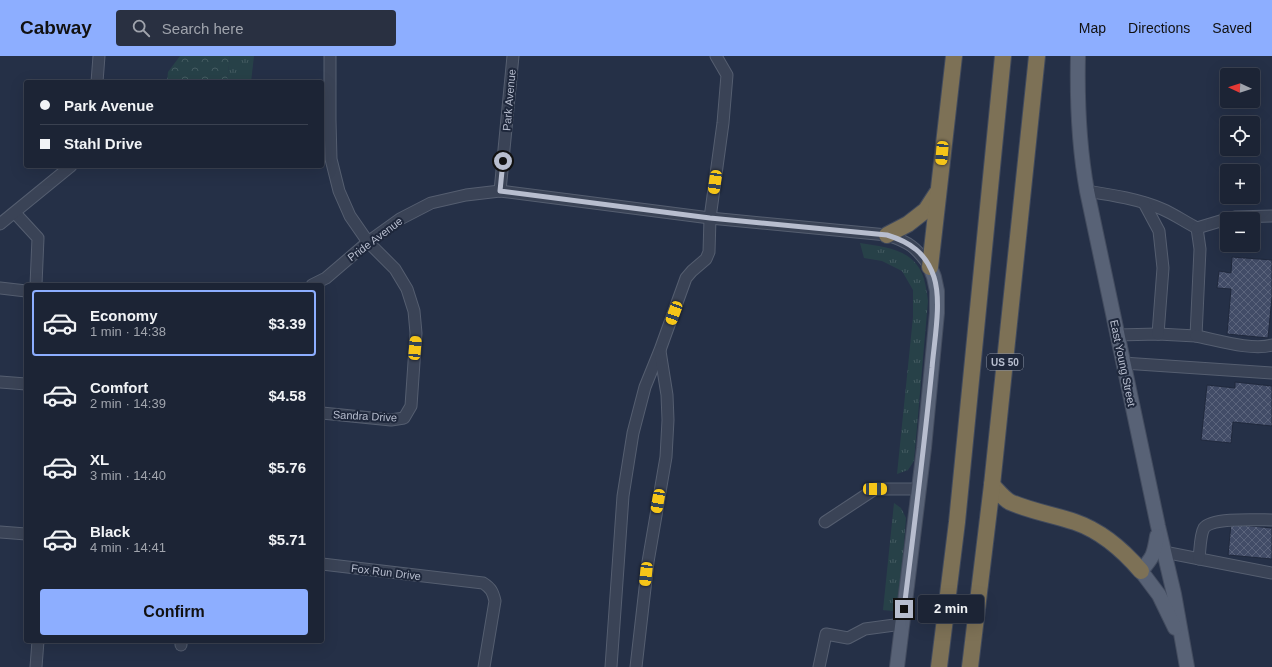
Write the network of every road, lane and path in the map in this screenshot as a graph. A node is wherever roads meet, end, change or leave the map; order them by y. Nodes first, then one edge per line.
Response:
1 (99, 56) edge
2 (330, 56) edge
3 (513, 56) edge
4 (716, 56) edge
5 (954, 56) edge
6 (1003, 56) edge
7 (1037, 56) edge
8 (1078, 56) edge
9 (97, 80) edge
10 (69, 168) edge
11 (500, 191) junction
12 (1087, 191) junction
13 (938, 192) junction
14 (1144, 203) junction
15 (15, 213) junction
16 (1260, 216) edge
17 (1272, 216) edge
18 (710, 218) junction
19 (1220, 221) edge
20 (0, 224) edge
21 (1197, 228) junction
22 (887, 235) junction
23 (368, 242) junction
24 (930, 267) junction
25 (36, 283) edge
26 (316, 283) edge
27 (0, 288) edge
28 (24, 291) edge
29 (1158, 334) junction
30 (1117, 335) junction
31 (1196, 336) junction
32 (1272, 344) edge
33 (660, 350) junction
34 (1123, 363) junction
35 (1272, 373) edge
36 (0, 382) edge
37 (24, 384) edge
38 (324, 414) edge
39 (992, 485) junction
40 (919, 489) junction
41 (1272, 520) edge
42 (825, 522) dead end
43 (1158, 526) junction
44 (0, 532) edge
45 (24, 534) edge
46 (1164, 552) junction
47 (1199, 559) junction
48 (324, 564) edge
49 (1140, 571) junction
50 (1272, 573) edge
51 (902, 624) junction
52 (38, 643) edge
53 (36, 667) edge
54 (484, 667) edge
55 (611, 667) edge
56 (636, 667) edge
57 (819, 667) edge
58 (897, 667) edge
59 (939, 667) edge
60 (970, 667) edge
61 (1187, 667) edge

1 - 9 street
2 - 23 street, Sandra Drive
3 - 11 street, Park Avenue
4 - 18 street
5 - 13 highway
6 - 59 highway, US 50
7 - 39 highway, US 50
8 - 12 main road, East Young Street
10 - 15 street
11 - 18 street, Pride Avenue
11 - 23 street, Pride Avenue
12 - 14 street
12 - 30 main road, East Young Street
13 - 22 highway
13 - 24 highway
14 - 21 street
14 - 29 street
15 - 20 street
15 - 25 street
16 - 17 street
18 - 22 street, Pride Avenue
18 - 33 street
19 - 21 street
21 - 31 street
22 - 24 street, Pride Avenue
23 - 26 street, Pride Avenue
23 - 38 street, Sandra Drive
24 - 40 main road
27 - 28 street
29 - 30 street
29 - 31 street
30 - 34 main road, East Young Street
31 - 32 street
33 - 55 street
33 - 56 street
34 - 35 street
34 - 43 main road, East Young Street
36 - 37 street
39 - 49 highway
39 - 60 highway, US 50
40 - 42 street
40 - 51 main road
41 - 47 street
43 - 46 main road, East Young Street
43 - 49 main road
44 - 45 street
46 - 47 street
46 - 61 main road, East Young Street
47 - 50 street
48 - 54 street, Fox Run Drive
49 - 61 main road, East Young Street
51 - 57 street
51 - 58 main road
52 - 53 street

